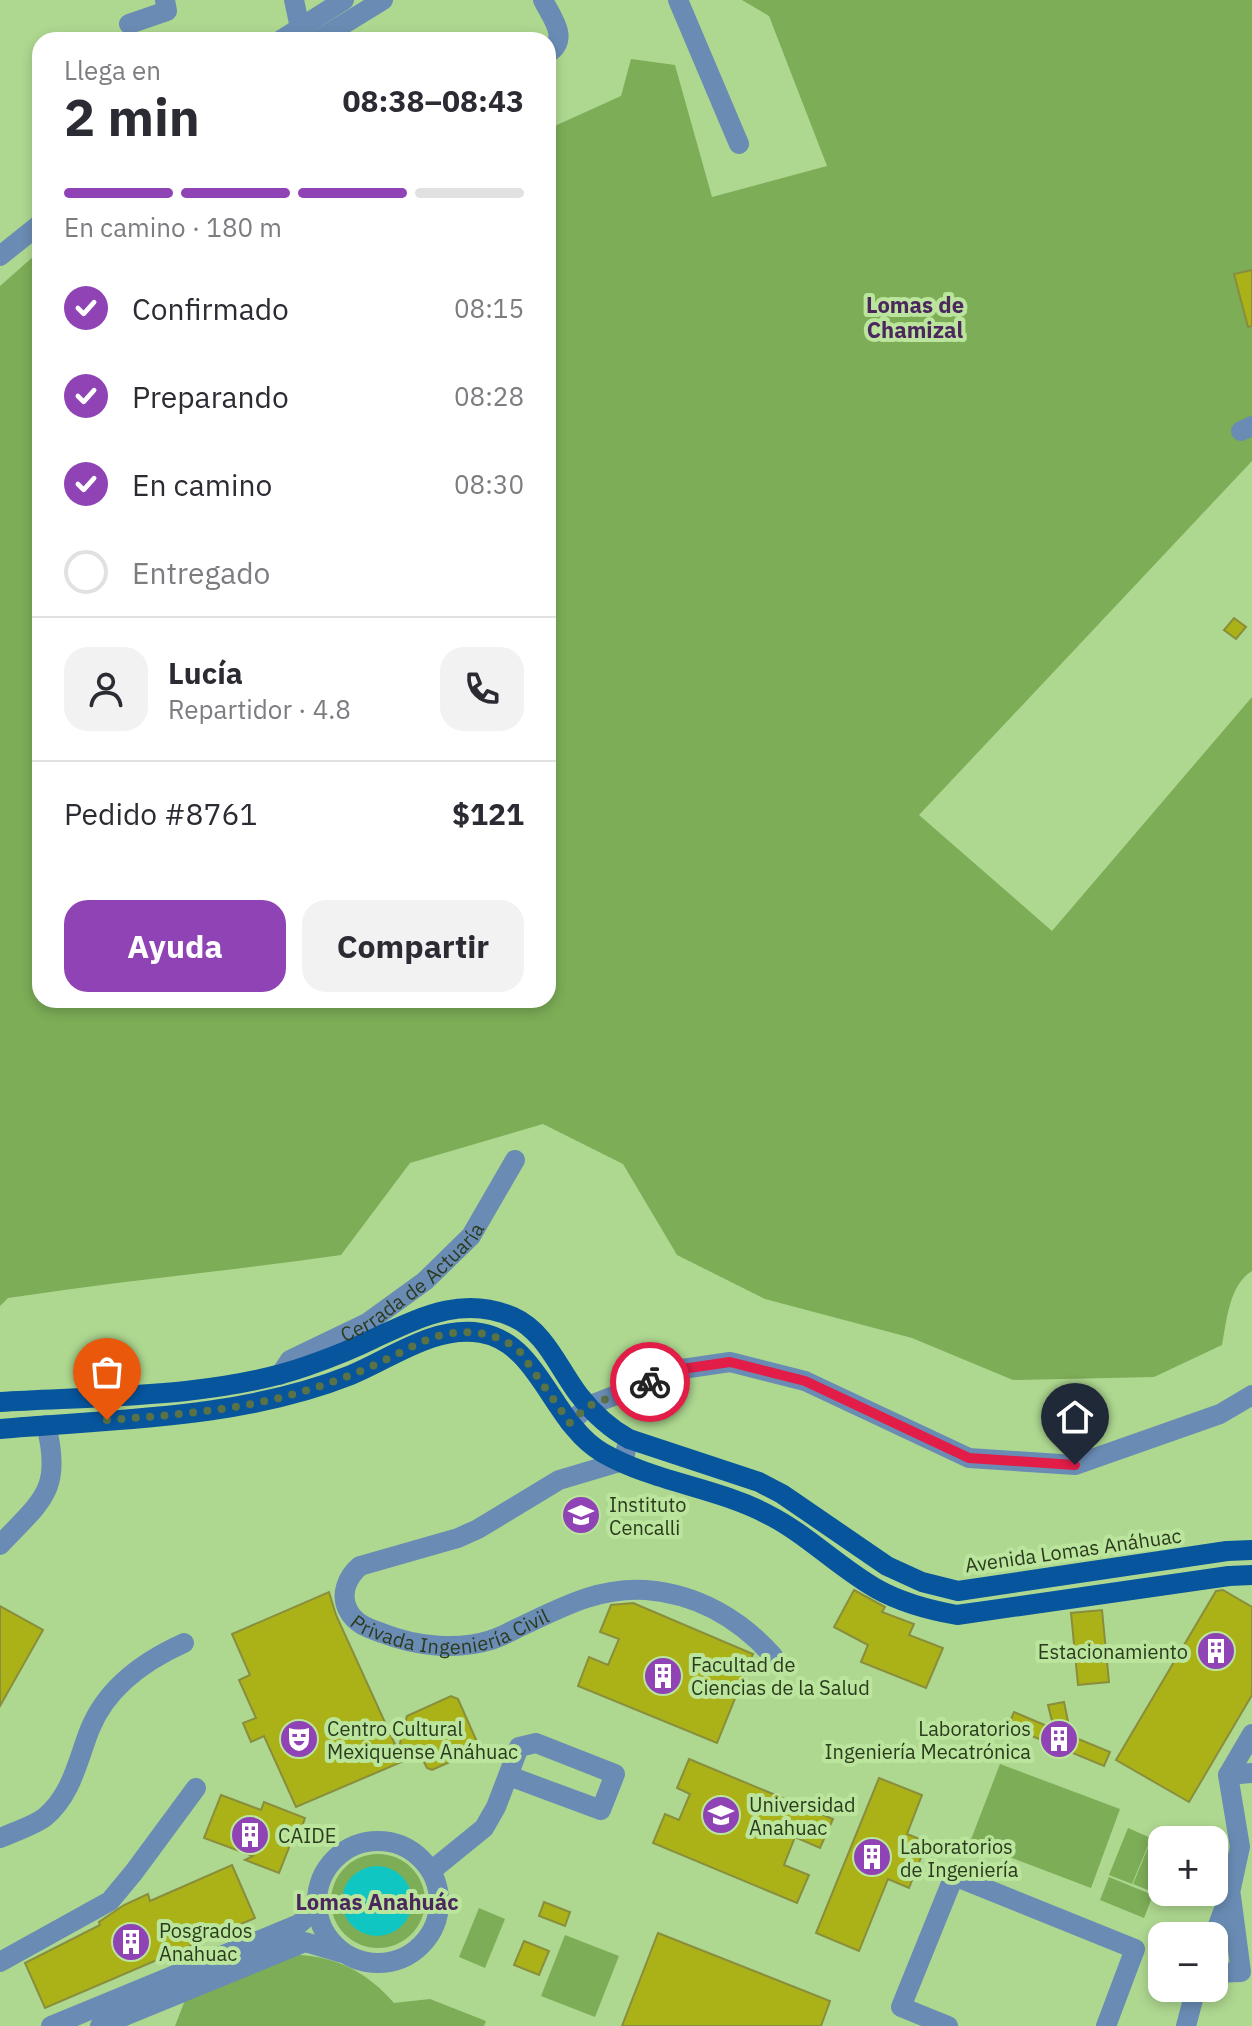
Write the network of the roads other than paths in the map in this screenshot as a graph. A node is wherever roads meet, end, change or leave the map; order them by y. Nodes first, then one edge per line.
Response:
1 (165, 0) edge
2 (294, 0) edge
3 (344, 0) edge
4 (383, 0) edge
5 (543, 0) edge
6 (678, 0) edge
7 (129, 24) dead end
8 (300, 28) junction
9 (294, 32) edge
10 (331, 32) edge
11 (556, 47) edge
12 (739, 144) dead end
13 (32, 230) edge
14 (0, 256) edge
15 (515, 1160) dead end
16 (280, 1375) junction
17 (1252, 1395) edge
18 (0, 1402) edge
19 (588, 1406) junction
20 (570, 1423) junction
21 (46, 1425) junction
22 (0, 1429) edge
23 (629, 1439) junction
24 (623, 1461) junction
25 (0, 1545) edge
26 (1252, 1550) edge
27 (1252, 1575) edge
28 (184, 1643) dead end
29 (773, 1656) dead end
30 (1252, 1734) edge
31 (1252, 1773) edge
32 (1228, 1775) junction
33 (509, 1776) junction
34 (196, 1788) dead end
35 (0, 1838) edge
36 (431, 1871) junction
37 (317, 1908) junction
38 (1224, 1922) edge
39 (1228, 1946) edge
40 (350, 1956) junction
41 (0, 1962) edge
42 (1228, 1972) edge
43 (1192, 2002) edge
44 (51, 2026) edge
45 (100, 2026) edge
46 (948, 2026) edge
47 (1106, 2026) edge
48 (1186, 2026) edge

1 - 7 street
2 - 8 street
3 - 8 street
4 - 10 street
5 - 11 street
6 - 12 street
8 - 9 street
13 - 14 street
15 - 16 street, Cerrada de Actuaría
16 - 18 main road, Avenida Lomas Anáhuac
16 - 19 main road, Avenida Lomas Anáhuac
17 - 19 street
19 - 20 street
19 - 23 main road, Avenida Lomas Anáhuac
20 - 21 main road
20 - 24 main road
21 - 22 main road
21 - 25 street
23 - 24 street
23 - 26 main road, Avenida Lomas Anáhuac
24 - 27 main road
24 - 29 street, Privada Ingeniería Civil
28 - 35 street
30 - 32 street
31 - 32 street
32 - 38 street
33 - 33 street
33 - 36 street
34 - 41 street
36 - 37 street
36 - 40 street
37 - 40 street
37 - 44 street
39 - 42 street
40 - 45 street
43 - 48 street
46 - 47 street

